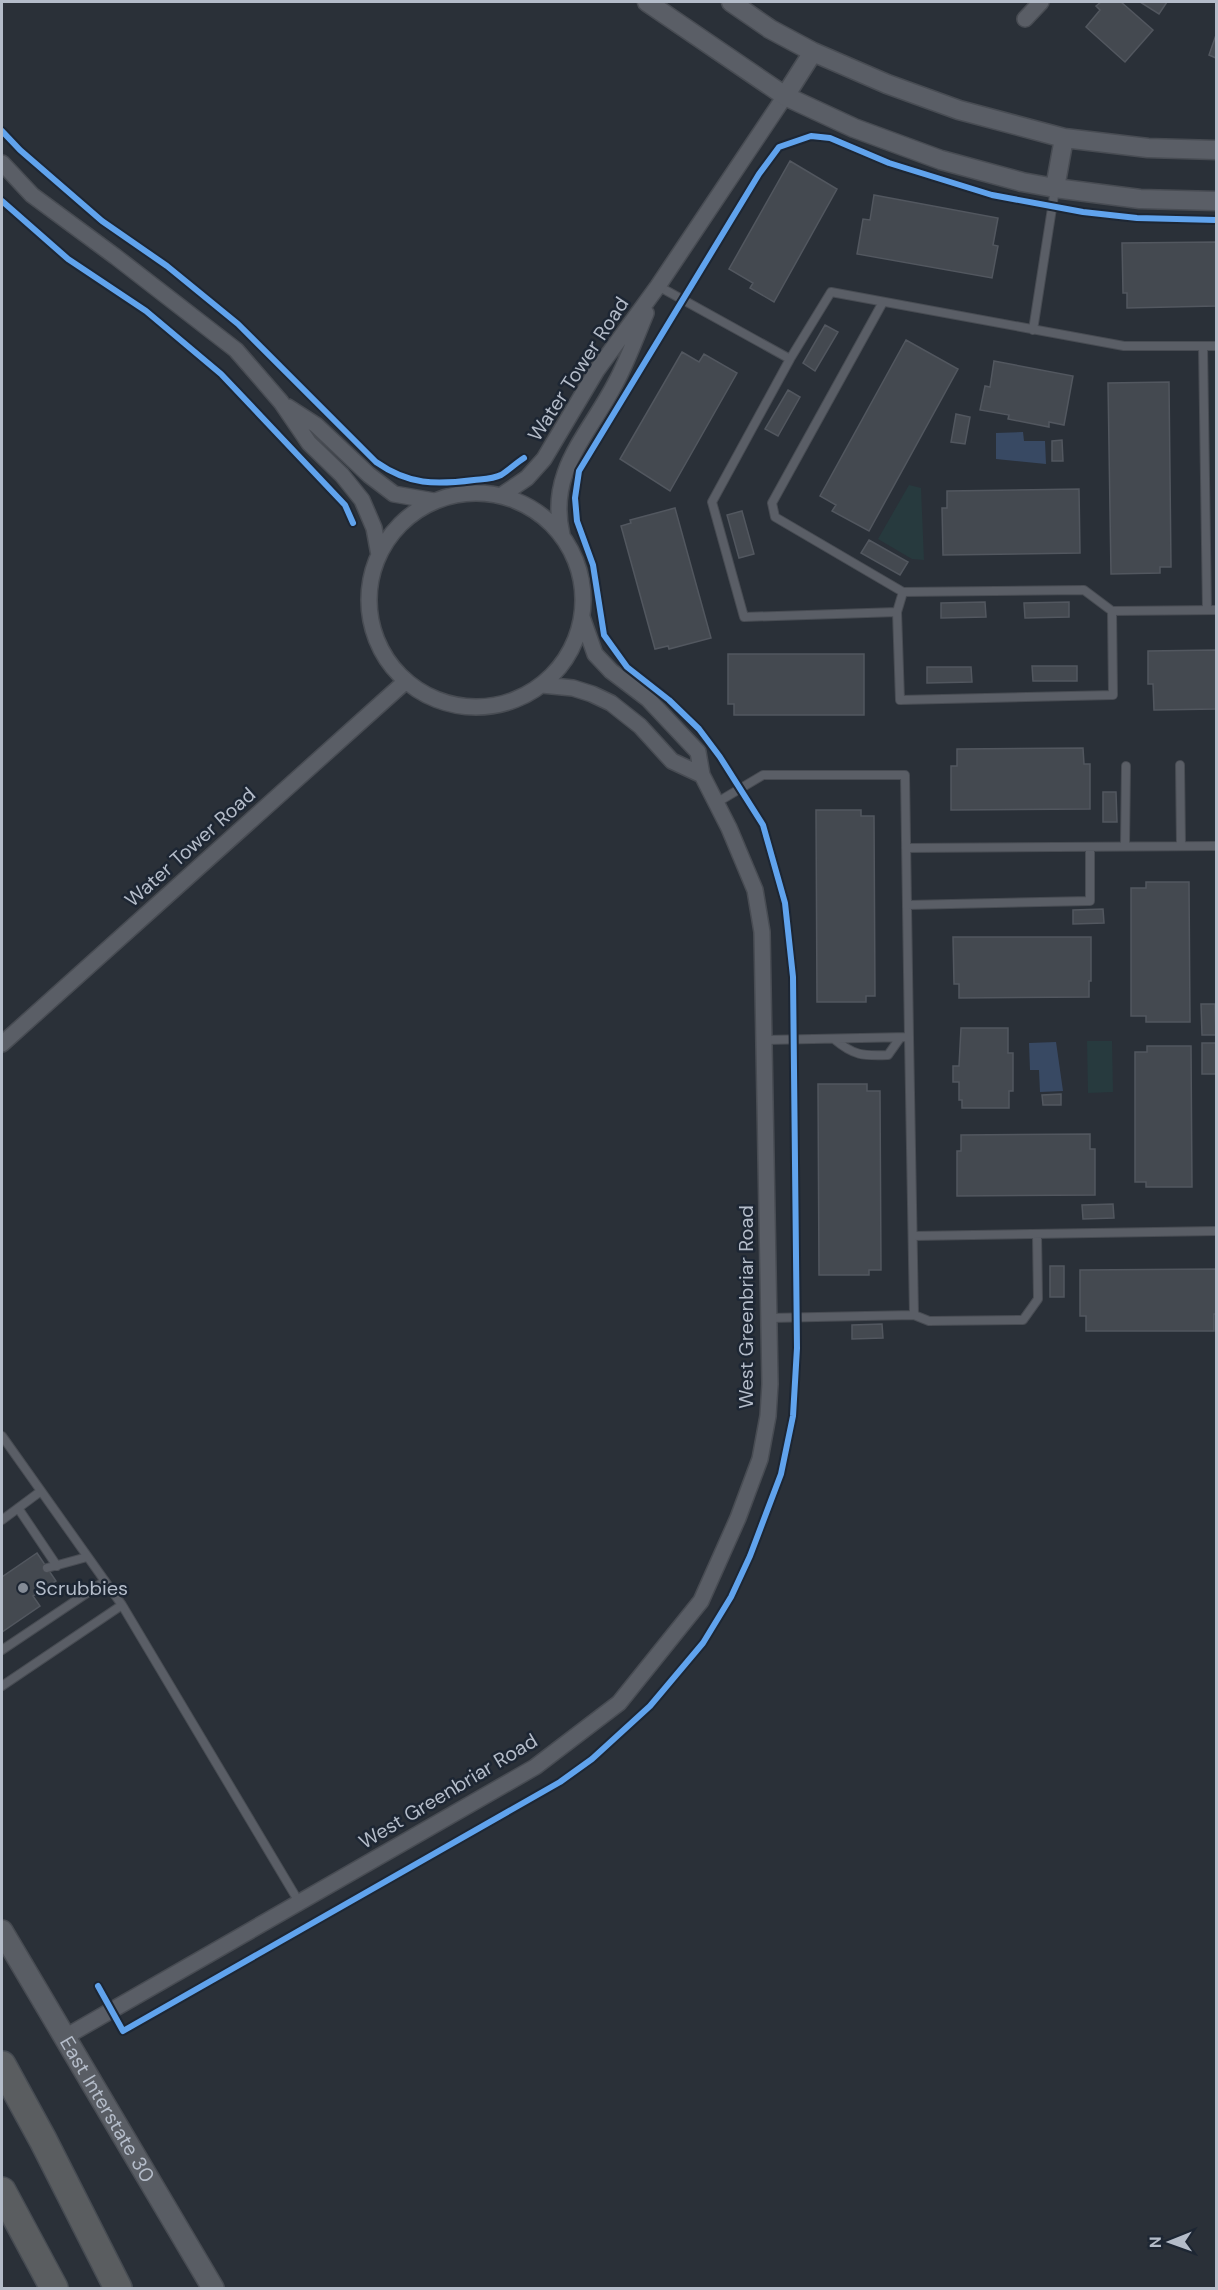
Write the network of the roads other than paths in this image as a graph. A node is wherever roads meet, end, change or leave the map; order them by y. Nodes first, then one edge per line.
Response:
1 (647, 2) edge
2 (731, 2) edge
3 (1041, 2) edge
4 (1025, 19) dead end
5 (813, 52) junction
6 (784, 96) junction
7 (1064, 138) junction
8 (1216, 150) edge
9 (2, 163) edge
10 (1055, 188) junction
11 (1216, 201) edge
12 (658, 285) junction
13 (883, 302) junction
14 (1033, 330) junction
15 (1203, 346) junction
16 (1216, 346) edge
17 (790, 358) junction
18 (281, 402) junction
19 (502, 495) junction
20 (434, 501) junction
21 (562, 536) junction
22 (379, 555) junction
23 (903, 592) junction
24 (1207, 610) junction
25 (1216, 610) edge
26 (1112, 611) junction
27 (897, 612) junction
28 (582, 617) junction
29 (406, 681) junction
30 (542, 685) junction
31 (1180, 765) dead end
32 (1126, 766) dead end
33 (702, 775) junction
34 (716, 803) junction
35 (1125, 846) junction
36 (1181, 846) junction
37 (1216, 846) edge
38 (1090, 847) junction
39 (906, 848) junction
40 (907, 905) junction
41 (905, 1037) junction
42 (834, 1039) junction
43 (765, 1040) junction
44 (2, 1044) edge
45 (1216, 1232) edge
46 (1037, 1235) junction
47 (913, 1236) junction
48 (914, 1315) junction
49 (769, 1318) junction
50 (2, 1436) edge
51 (41, 1491) junction
52 (18, 1508) junction
53 (2, 1520) edge
54 (87, 1557) junction
55 (57, 1566) junction
56 (47, 1568) dead end
57 (105, 1581) junction
58 (122, 1605) junction
59 (2, 1650) edge
60 (2, 1686) edge
61 (299, 1902) junction
62 (2, 1930) edge
63 (65, 2037) junction
64 (2, 2065) edge
65 (2, 2191) edge
66 (54, 2289) edge
67 (118, 2289) edge
68 (213, 2289) edge

1 - 6 street
2 - 5 street
3 - 4 street
5 - 6 street
5 - 7 street
6 - 10 street
6 - 12 street, Water Tower Road
7 - 8 street
7 - 10 street
9 - 18 street
10 - 11 street
10 - 14 lane
12 - 17 lane
12 - 19 street, Water Tower Road
12 - 21 street, Water Tower Road
13 - 14 lane
13 - 17 lane
13 - 23 lane
14 - 15 lane
15 - 16 lane
15 - 24 lane
17 - 27 lane
18 - 20 street
18 - 22 street
19 - 20 street
19 - 21 street
20 - 22 street
21 - 28 street
22 - 29 street
23 - 26 lane
23 - 27 lane
24 - 25 lane
24 - 26 lane
26 - 27 lane
28 - 30 street
28 - 33 street, West Greenbriar Road
29 - 30 street
29 - 44 street, Water Tower Road
30 - 33 street
31 - 36 lane
32 - 35 lane
33 - 34 street, West Greenbriar Road
34 - 39 lane
34 - 43 street, West Greenbriar Road
35 - 36 lane
35 - 38 lane
36 - 37 lane
38 - 39 lane
38 - 40 lane
39 - 40 lane
40 - 41 lane
41 - 42 lane
41 - 42 lane
41 - 47 lane
42 - 43 lane
43 - 49 street, West Greenbriar Road
45 - 46 lane
46 - 47 lane
46 - 48 lane
47 - 48 lane
48 - 49 lane
49 - 61 street, West Greenbriar Road
50 - 51 lane
51 - 52 lane
51 - 54 lane
52 - 53 lane
52 - 55 lane
54 - 55 lane
54 - 57 lane
55 - 56 lane
57 - 58 lane
57 - 59 lane
58 - 60 lane
58 - 61 lane
61 - 63 street, West Greenbriar Road
62 - 63 main road, East Interstate 30
63 - 68 main road, East Interstate 30
64 - 67 highway
65 - 66 highway

